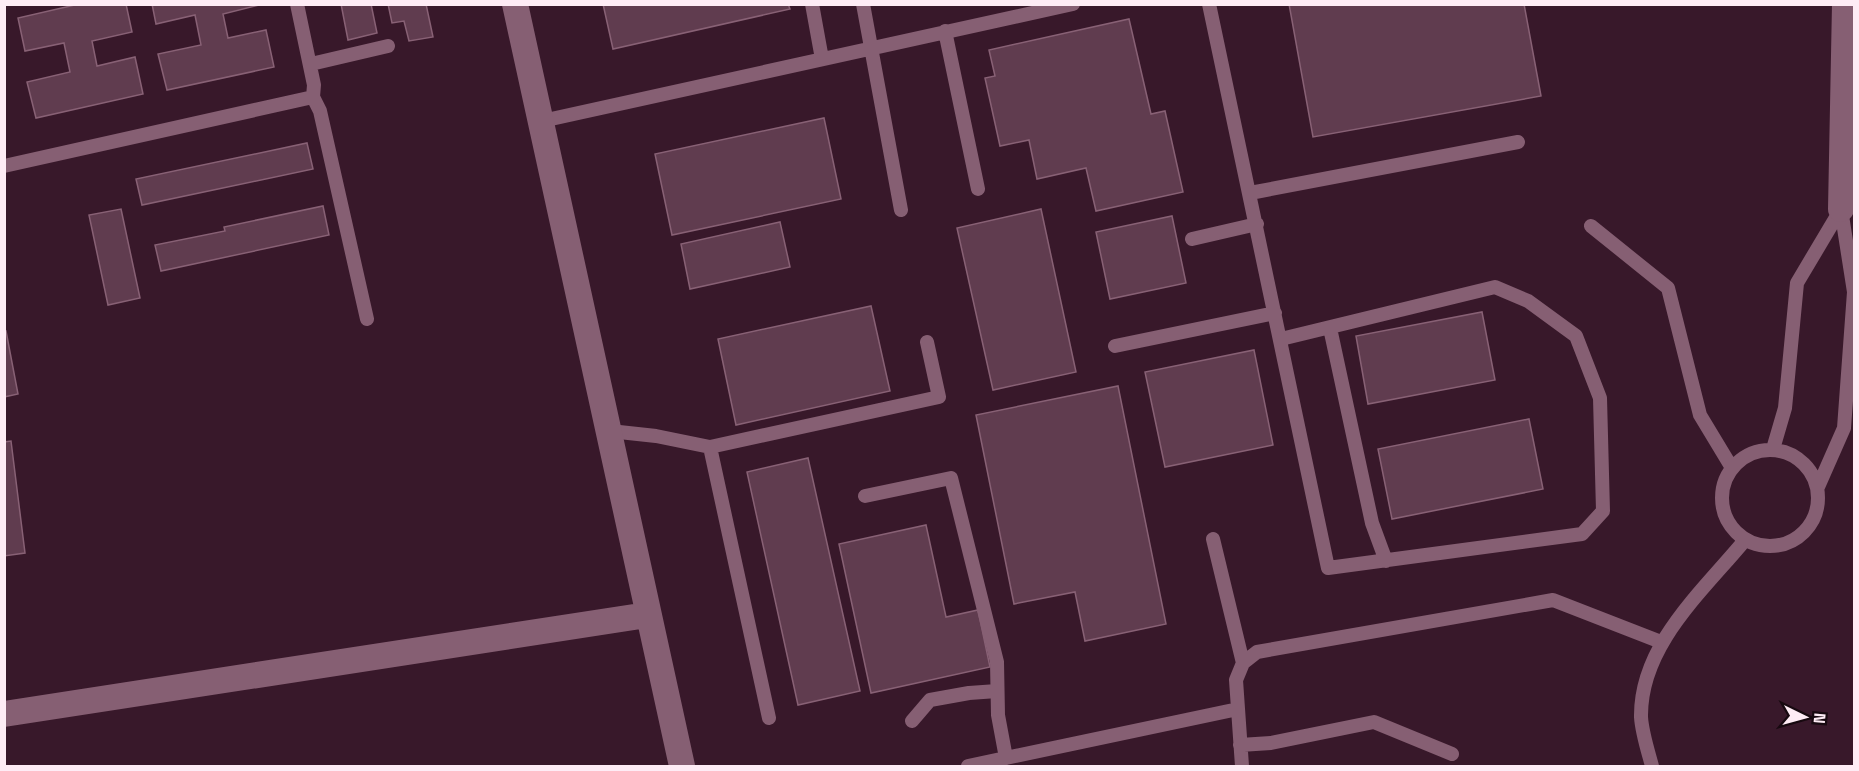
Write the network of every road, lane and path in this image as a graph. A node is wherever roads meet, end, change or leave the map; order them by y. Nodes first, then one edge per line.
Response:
1 (297, 4) edge
2 (516, 4) edge
3 (812, 4) edge
4 (863, 4) edge
5 (1073, 4) edge
6 (1209, 4) edge
7 (1845, 4) edge
8 (1016, 10) edge
9 (945, 31) junction
10 (388, 46) dead end
11 (869, 49) junction
12 (822, 59) junction
13 (311, 64) junction
14 (313, 97) junction
15 (542, 121) junction
16 (1518, 142) dead end
17 (4, 166) edge
18 (978, 189) dead end
19 (1250, 193) junction
20 (1841, 209) junction
21 (901, 210) dead end
22 (1257, 224) junction
23 (1591, 226) dead end
24 (1192, 240) dead end
25 (1275, 314) junction
26 (367, 319) dead end
27 (1330, 328) junction
28 (1281, 339) junction
29 (927, 342) dead end
30 (1114, 346) dead end
31 (610, 431) junction
32 (710, 447) junction
33 (1773, 449) junction
34 (1732, 468) junction
35 (1818, 487) junction
36 (865, 496) dead end
37 (1214, 539) dead end
38 (1745, 540) junction
39 (1386, 561) junction
40 (647, 615) junction
41 (1661, 642) junction
42 (1243, 663) junction
43 (997, 691) junction
44 (1238, 709) junction
45 (4, 714) edge
46 (769, 718) dead end
47 (912, 721) dead end
48 (1240, 745) junction
49 (1452, 754) dead end
50 (1015, 760) edge
51 (682, 766) edge
52 (968, 766) edge
53 (1242, 766) edge
54 (1652, 766) edge

1 - 13 lane
2 - 15 street
3 - 12 lane
4 - 11 lane
5 - 8 lane
6 - 19 lane
7 - 20 street
8 - 9 lane
9 - 11 lane
9 - 18 lane
10 - 13 lane
11 - 12 lane
11 - 21 lane
12 - 15 lane
13 - 14 lane
14 - 17 lane
14 - 26 lane
15 - 31 street
16 - 19 lane
19 - 22 lane
20 - 33 lane
20 - 35 lane
22 - 24 lane
22 - 25 lane
23 - 34 lane
25 - 28 lane
25 - 30 lane
27 - 28 lane
27 - 39 lane
27 - 39 lane
28 - 39 lane
29 - 32 lane
31 - 32 lane
31 - 40 street
32 - 46 lane
33 - 34 lane
33 - 35 lane
34 - 38 lane
35 - 38 lane
36 - 43 lane
37 - 42 lane
38 - 41 lane
40 - 45 street
40 - 51 street
41 - 42 lane
41 - 54 lane
42 - 44 lane
43 - 47 lane
43 - 50 lane
44 - 48 lane
44 - 50 lane
48 - 49 lane
48 - 53 lane
50 - 52 lane

